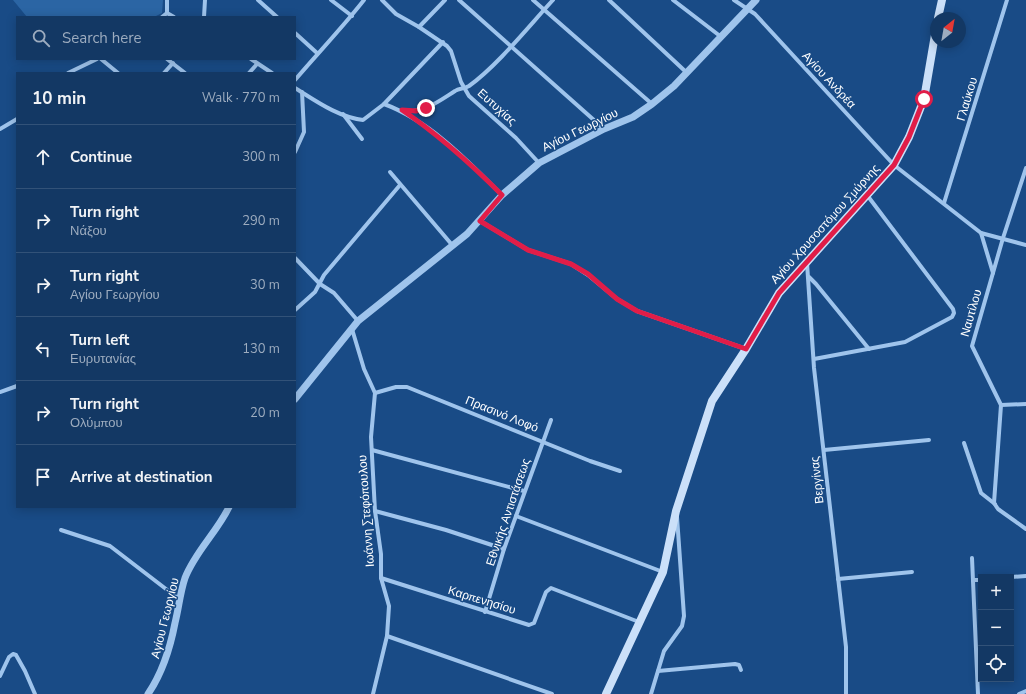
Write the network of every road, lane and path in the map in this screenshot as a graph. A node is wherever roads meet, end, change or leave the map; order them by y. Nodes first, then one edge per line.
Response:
1 (167, 0) edge
2 (205, 0) edge
3 (258, 0) edge
4 (331, 0) edge
5 (364, 0) edge
6 (383, 0) edge
7 (445, 0) edge
8 (459, 0) edge
9 (533, 0) edge
10 (553, 0) edge
11 (608, 0) edge
12 (673, 0) edge
13 (734, 0) edge
14 (756, 0) edge
15 (942, 0) edge
16 (1007, 0) edge
17 (544, 10) junction
18 (748, 10) junction
19 (939, 12) edge
20 (167, 14) junction
21 (164, 16) edge
22 (172, 16) edge
23 (204, 16) edge
24 (276, 16) edge
25 (352, 16) junction
26 (419, 27) junction
27 (296, 34) edge
28 (720, 36) junction
29 (443, 42) junction
30 (511, 45) junction
31 (933, 48) edge
32 (317, 53) junction
33 (95, 60) edge
34 (102, 60) edge
35 (169, 60) edge
36 (252, 60) edge
37 (173, 63) junction
38 (257, 64) junction
39 (70, 72) edge
40 (117, 72) edge
41 (165, 72) edge
42 (184, 72) edge
43 (249, 72) edge
44 (270, 72) edge
45 (686, 72) junction
46 (296, 79) edge
47 (296, 89) edge
48 (464, 89) junction
49 (302, 92) junction
50 (384, 104) junction
51 (652, 104) junction
52 (402, 110) junction
53 (343, 114) junction
54 (16, 120) edge
55 (0, 129) edge
56 (604, 129) junction
57 (362, 139) dead end
58 (296, 150) edge
59 (539, 163) junction
60 (894, 165) junction
61 (1026, 168) edge
62 (390, 172) dead end
63 (400, 185) junction
64 (502, 195) junction
65 (867, 195) junction
66 (944, 203) junction
67 (480, 221) junction
68 (981, 233) junction
69 (1003, 238) junction
70 (453, 246) junction
71 (1026, 246) edge
72 (296, 259) edge
73 (807, 263) junction
74 (993, 273) junction
75 (809, 277) junction
76 (320, 284) junction
77 (296, 309) edge
78 (358, 321) junction
79 (352, 329) junction
80 (746, 349) junction
81 (868, 349) junction
82 (814, 359) junction
83 (16, 386) edge
84 (0, 392) edge
85 (375, 393) junction
86 (296, 398) edge
87 (1026, 404) edge
88 (1001, 405) junction
89 (550, 420) dead end
90 (929, 440) dead end
91 (544, 442) junction
92 (964, 443) dead end
93 (372, 450) junction
94 (824, 450) junction
95 (620, 471) dead end
96 (524, 491) junction
97 (995, 504) junction
98 (229, 508) edge
99 (375, 511) junction
100 (676, 511) junction
101 (516, 516) junction
102 (1025, 527) edge
103 (61, 530) dead end
104 (504, 549) junction
105 (972, 558) dead end
106 (663, 572) junction
107 (912, 572) dead end
108 (1026, 576) edge
109 (1014, 577) edge
110 (381, 578) junction
111 (838, 579) junction
112 (973, 580) junction
113 (978, 580) edge
114 (179, 598) junction
115 (485, 612) junction
116 (639, 622) junction
117 (387, 636) junction
118 (741, 670) dead end
119 (658, 671) junction
120 (0, 676) edge
121 (1026, 692) edge
122 (35, 694) edge
123 (148, 694) edge
124 (372, 694) edge
125 (552, 694) edge
126 (606, 694) edge
127 (651, 694) edge
128 (846, 694) edge
129 (978, 694) edge
130 (1019, 694) edge

1 - 20 street
2 - 23 street
3 - 24 street
4 - 25 street
5 - 25 street
6 - 26 street, Ευτυχίας
7 - 26 street
8 - 30 street
9 - 17 street
10 - 17 street
11 - 45 street
12 - 28 street
13 - 18 street, Αγίου Ανδρέα
14 - 18 street, Αγίου Γεωργίου
15 - 19 main road
16 - 66 street, Γλαύκου
17 - 30 street
17 - 51 street
18 - 28 street, Αγίου Γεωργίου
18 - 60 street, Αγίου Ανδρέα
20 - 21 street
20 - 22 street
25 - 32 street
26 - 29 street, Ευτυχίας
27 - 32 street
28 - 45 street, Αγίου Γεωργίου
29 - 48 street, Ευτυχίας
29 - 50 street
30 - 48 street
30 - 56 street
31 - 60 main road, Αγίου Χρυσοστόμου Σμύρνης
32 - 46 street
33 - 39 street
34 - 40 street
35 - 37 street
36 - 38 street
37 - 41 street
37 - 42 street
38 - 43 street
38 - 44 street
45 - 51 street, Αγίου Γεωργίου
47 - 49 street
48 - 52 street
48 - 59 street, Ευτυχίας
49 - 53 street
49 - 58 street
50 - 52 street
50 - 53 street
51 - 56 street, Αγίου Γεωργίου
52 - 64 street
53 - 57 street
54 - 55 street
56 - 59 street, Αγίου Γεωργίου
59 - 64 street, Αγίου Γεωργίου
60 - 65 main road, Αγίου Χρυσοστόμου Σμύρνης
60 - 66 street, Αγίου Ανδρέα
61 - 69 street, Ναυτίλου
62 - 63 street
63 - 70 street
63 - 76 street
64 - 67 street, Αγίου Γεωργίου
65 - 73 main road, Αγίου Χρυσοστόμου Σμύρνης
65 - 81 street
66 - 68 street, Αγίου Ανδρέα
67 - 70 street, Αγίου Γεωργίου
67 - 80 street
68 - 69 street
68 - 74 street
69 - 71 street
69 - 74 street, Ναυτίλου
70 - 78 street, Αγίου Γεωργίου
72 - 76 street
73 - 75 street, Βεργίνας
73 - 80 main road, Αγίου Χρυσοστόμου Σμύρνης
74 - 88 street, Ναυτίλου
75 - 81 street
75 - 82 street, Βεργίνας
76 - 77 street
76 - 78 street
78 - 79 street, Αγίου Γεωργίου
79 - 85 street, Ιωάννη Στεφόπουλου
79 - 86 street, Αγίου Γεωργίου
80 - 100 main road, Αγίου Χρυσοστόμου Σμύρνης
81 - 82 street
82 - 94 street, Βεργίνας
83 - 84 street
85 - 91 street, Πρασινό Λοφό
85 - 93 street, Ιωάννη Στεφόπουλου
87 - 88 street
88 - 97 street, Ναυτίλου
89 - 91 street, Εθνικής Αντιστάσεως
90 - 94 street
91 - 95 street, Πρασινό Λοφό
91 - 96 street, Εθνικής Αντιστάσεως
92 - 97 street
93 - 96 street
93 - 99 street, Ιωάννη Στεφόπουλου
94 - 111 street, Βεργίνας
96 - 101 street, Εθνικής Αντιστάσεως
97 - 102 street
98 - 114 street, Αγίου Γεωργίου
99 - 104 street
99 - 110 street, Ιωάννη Στεφόπουλου
100 - 106 main road, Αγίου Χρυσοστόμου Σμύρνης
100 - 119 street
101 - 104 street, Εθνικής Αντιστάσεως
101 - 106 street
103 - 114 street
104 - 115 street, Εθνικής Αντιστάσεως
105 - 112 street
106 - 116 main road, Αγίου Χρυσοστόμου Σμύρνης
107 - 111 street
108 - 109 street
110 - 115 street, Καρπενησίου
110 - 117 street, Ιωάννη Στεφόπουλου
111 - 128 street, Βεργίνας
112 - 113 street
112 - 129 street
114 - 123 street, Αγίου Γεωργίου
115 - 116 street, Καρπενησίου
116 - 126 main road, Αγίου Χρυσοστόμου Σμύρνης
117 - 124 street, Ιωάννη Στεφόπουλου
117 - 125 street
118 - 119 street
119 - 127 street
120 - 122 street
121 - 130 street

